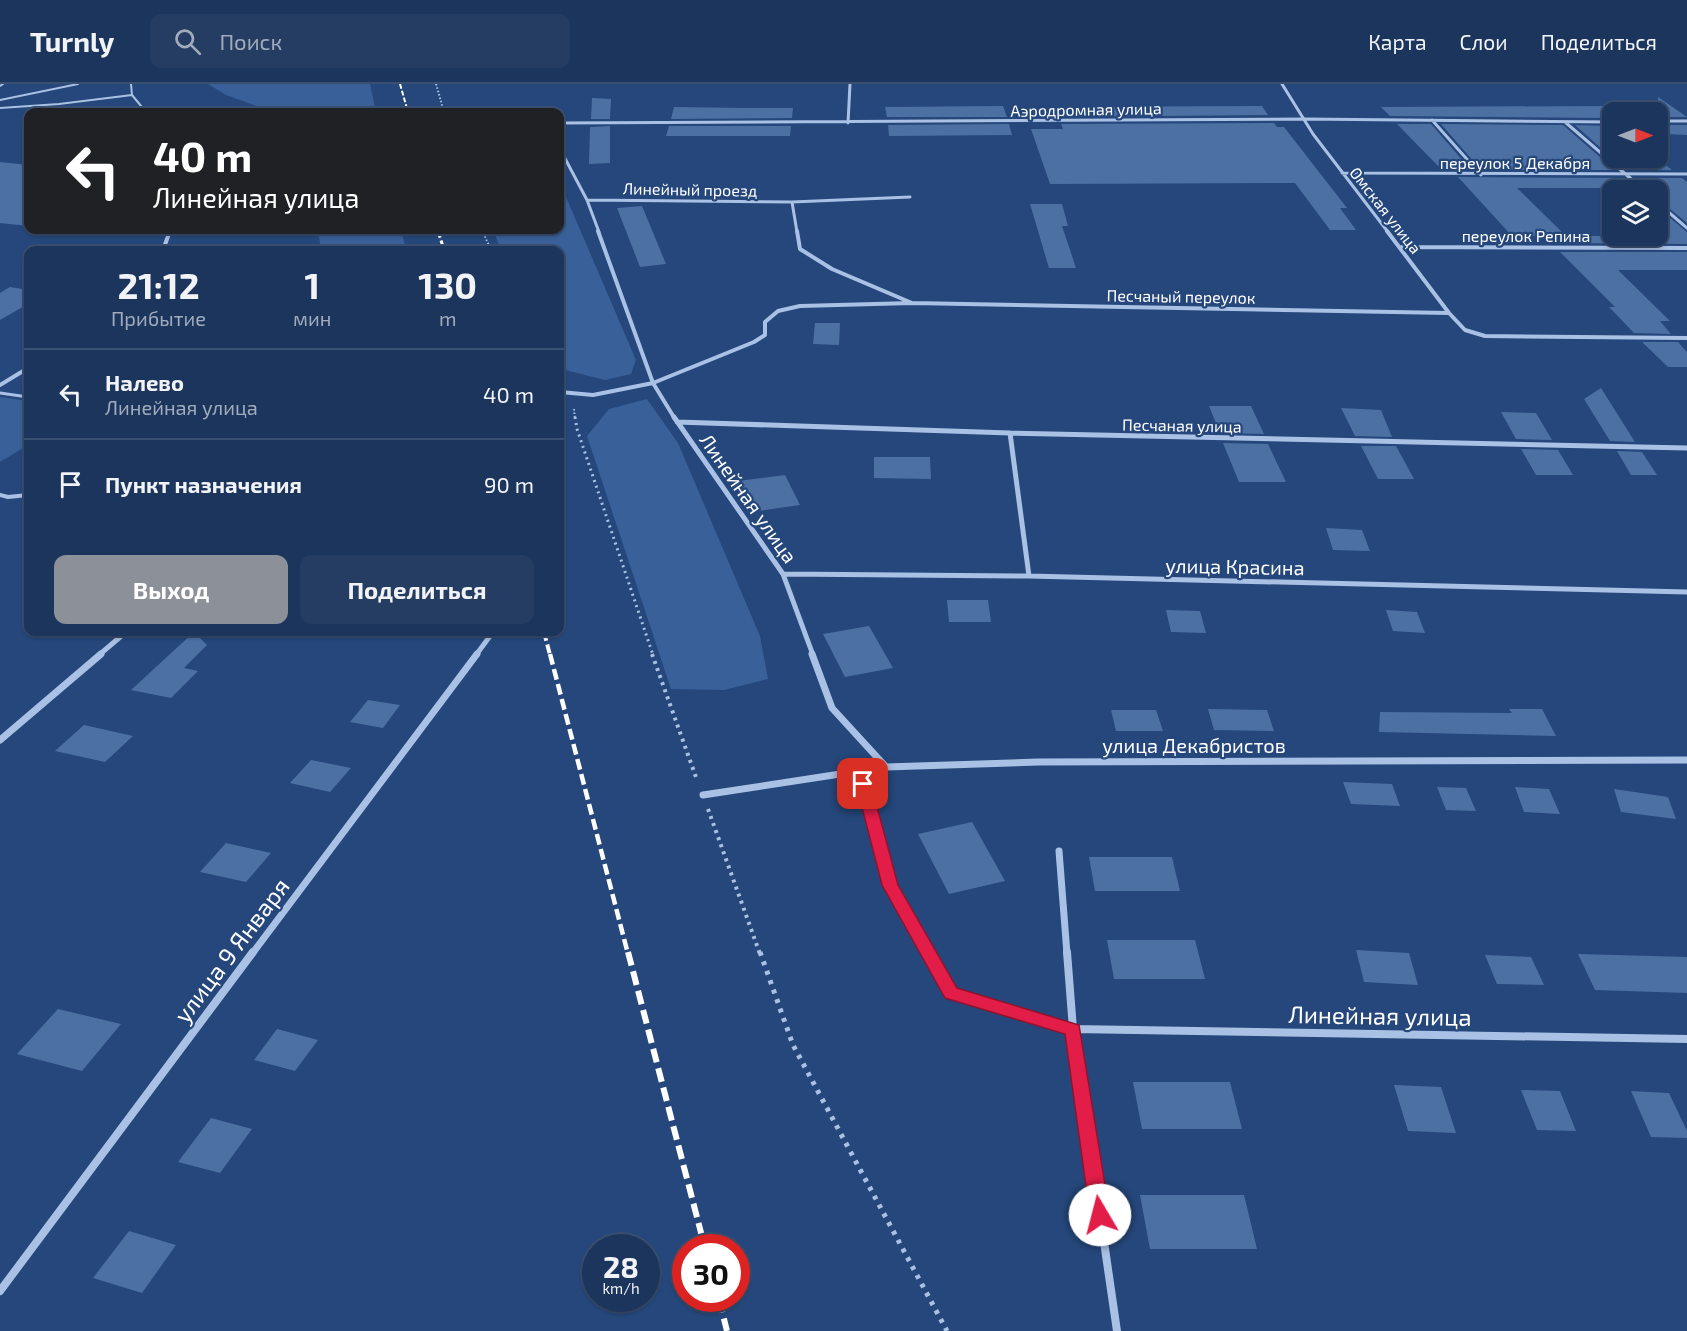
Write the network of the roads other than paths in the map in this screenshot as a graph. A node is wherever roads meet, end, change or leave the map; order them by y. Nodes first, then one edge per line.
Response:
1 (78, 84) edge
2 (132, 84) edge
3 (850, 84) edge
4 (1282, 84) edge
5 (132, 95) junction
6 (0, 100) edge
7 (0, 108) edge
8 (143, 108) edge
9 (1305, 119) junction
10 (1432, 120) junction
11 (1668, 121) edge
12 (1687, 121) edge
13 (1564, 122) junction
14 (1602, 122) edge
15 (564, 123) edge
16 (848, 123) junction
17 (564, 157) edge
18 (1342, 173) junction
19 (1624, 173) junction
20 (1687, 174) edge
21 (1481, 175) junction
22 (1632, 180) edge
23 (910, 197) dead end
24 (587, 200) junction
25 (792, 202) junction
26 (1668, 212) edge
27 (1687, 228) edge
28 (1400, 247) junction
29 (1687, 248) edge
30 (912, 303) junction
31 (1449, 313) junction
32 (1687, 338) edge
33 (24, 371) edge
34 (653, 383) junction
35 (0, 386) edge
36 (564, 392) edge
37 (0, 393) edge
38 (24, 396) edge
39 (677, 422) junction
40 (1010, 434) junction
41 (1687, 448) edge
42 (0, 495) edge
43 (24, 495) edge
44 (783, 574) junction
45 (1029, 576) junction
46 (1687, 592) edge
47 (121, 636) edge
48 (490, 636) edge
49 (0, 740) edge
50 (1687, 760) edge
51 (886, 767) junction
52 (703, 795) road end
53 (1059, 851) dead end
54 (1073, 1029) junction
55 (1687, 1039) edge
56 (0, 1291) edge
57 (1117, 1331) edge

1 - 6 lane
2 - 5 lane
3 - 16 street
4 - 9 street, Омская улица
5 - 7 lane
5 - 8 lane
9 - 10 street, Аэродромная улица
9 - 16 street, Аэродромная улица
9 - 18 street, Омская улица
10 - 13 street, Аэродромная улица
10 - 21 street
11 - 12 street
13 - 14 street, Аэродромная улица
13 - 19 street
15 - 16 street, Аэродромная улица
17 - 24 street, Линейная улица
18 - 21 street, переулок 5 Декабря
18 - 28 street, Омская улица
19 - 20 street, переулок 5 Декабря
19 - 21 street, переулок 5 Декабря
19 - 22 street
23 - 25 street, Линейный проезд
24 - 25 street, Линейный проезд
24 - 34 street, Линейная улица
25 - 30 street
26 - 27 street
28 - 29 street, переулок Репина
28 - 31 street, Омская улица
30 - 31 street, Песчаный переулок
30 - 34 street
31 - 32 street, Омская улица
33 - 35 street
34 - 36 street
34 - 39 street, Линейная улица
37 - 38 lane
39 - 40 street, Песчаная улица
39 - 44 street, Линейная улица
40 - 41 street, Песчаная улица
40 - 45 street
42 - 43 lane
44 - 45 street, улица Красина
44 - 51 street, Линейная улица
45 - 46 street, улица Красина
47 - 49 street
48 - 56 street, улица 9 Января
50 - 51 street, улица Декабристов
51 - 52 street, улица Декабристов
51 - 54 street, Линейная улица
53 - 54 street
54 - 55 street, Линейная улица
54 - 57 street

